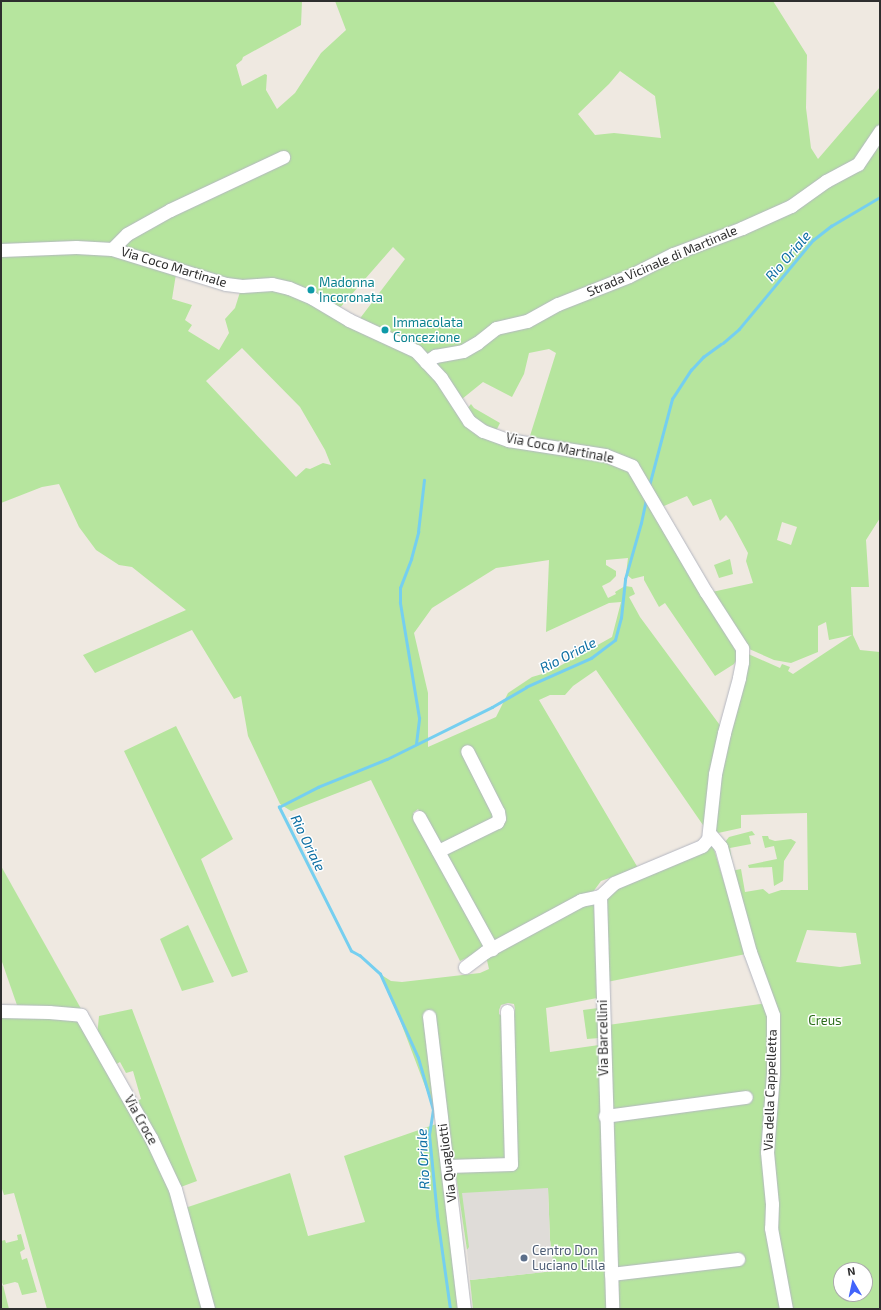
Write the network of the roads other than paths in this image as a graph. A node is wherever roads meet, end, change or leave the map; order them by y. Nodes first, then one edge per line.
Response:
1 (880, 131) edge
2 (283, 157) dead end
3 (112, 248) junction
4 (1, 250) edge
5 (426, 362) junction
6 (467, 751) dead end
7 (419, 817) dead end
8 (710, 834) junction
9 (438, 851) junction
10 (600, 896) junction
11 (492, 949) junction
12 (465, 967) dead end
13 (1, 1011) edge
14 (508, 1011) dead end
15 (429, 1016) dead end
16 (746, 1097) dead end
17 (605, 1116) junction
18 (448, 1166) junction
19 (738, 1259) dead end
20 (611, 1274) junction
21 (208, 1309) edge
22 (464, 1309) edge
23 (612, 1309) edge
24 (786, 1309) edge

1 - 5 street, Strada Vicinale di Martinale
2 - 3 street
3 - 4 street, Via Coco Martinale
3 - 5 street, Via Coco Martinale
5 - 8 street, Via Coco Martinale
6 - 9 street
7 - 9 street
8 - 10 street
8 - 24 street, Via della Cappelletta
9 - 11 street
10 - 11 street
10 - 17 street, Via Barcellini
11 - 12 street
13 - 21 street, Via Croce
14 - 18 street
15 - 18 street, Via Quagliotti
16 - 17 street
17 - 20 street, Via Barcellini
18 - 22 street, Via Quagliotti
19 - 20 street
20 - 23 street, Via Barcellini

